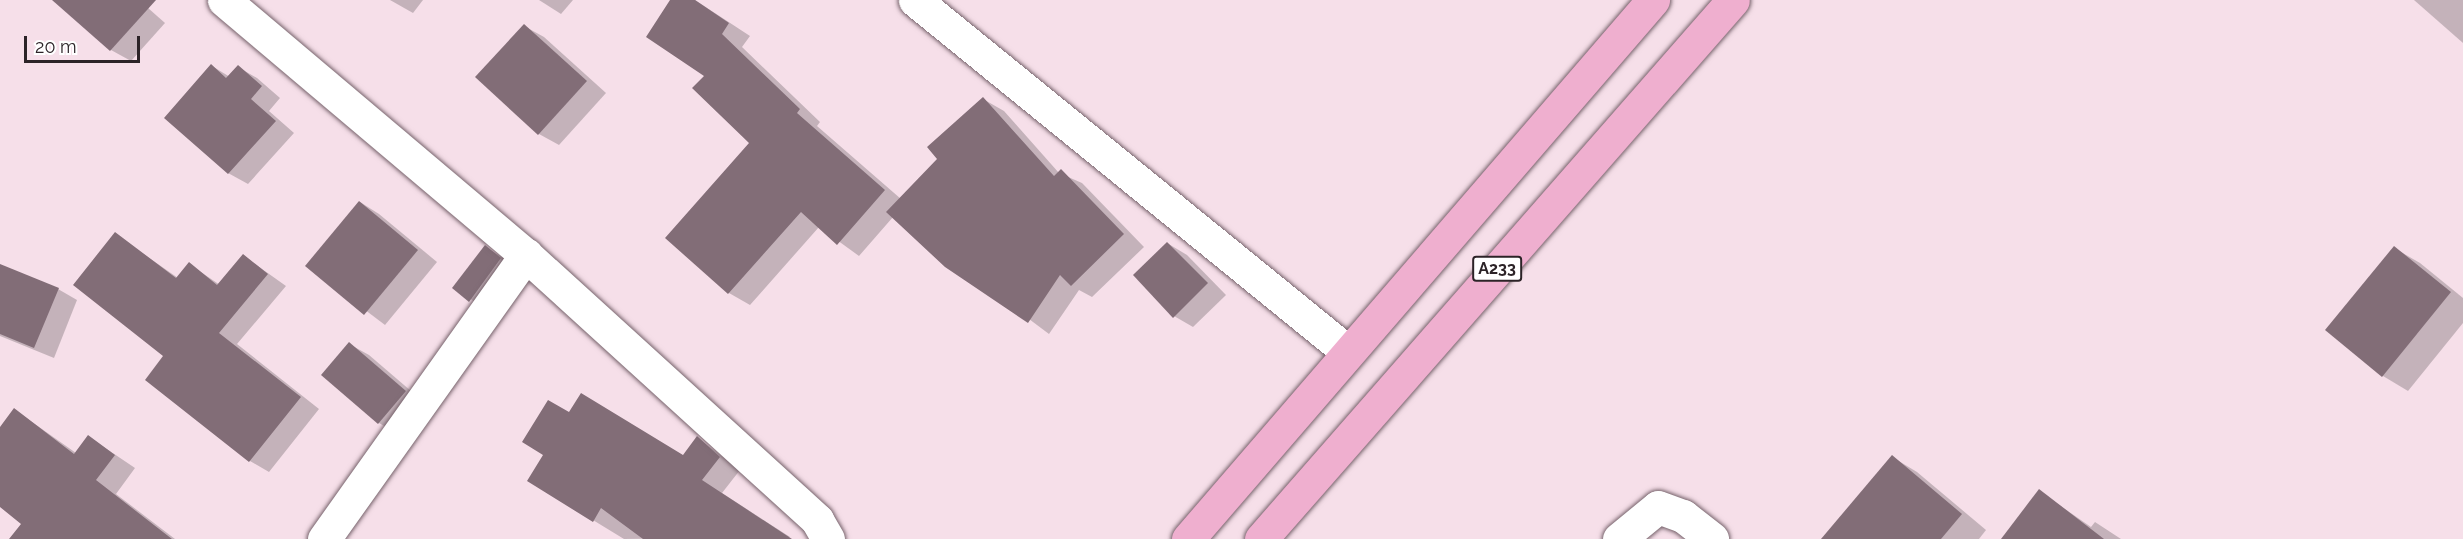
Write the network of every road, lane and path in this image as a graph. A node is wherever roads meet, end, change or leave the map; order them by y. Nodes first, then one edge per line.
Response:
1 (224, 0) edge
2 (915, 0) edge
3 (1653, 0) edge
4 (1733, 0) edge
5 (526, 255) junction
6 (1348, 352) junction
7 (324, 539) edge
8 (828, 539) edge
9 (1188, 539) edge
10 (1261, 539) edge
11 (1619, 539) edge
12 (1712, 539) edge

1 - 5 street
2 - 6 street
3 - 6 highway
4 - 10 highway, A233
5 - 7 street
5 - 8 street
6 - 9 highway
11 - 12 street

